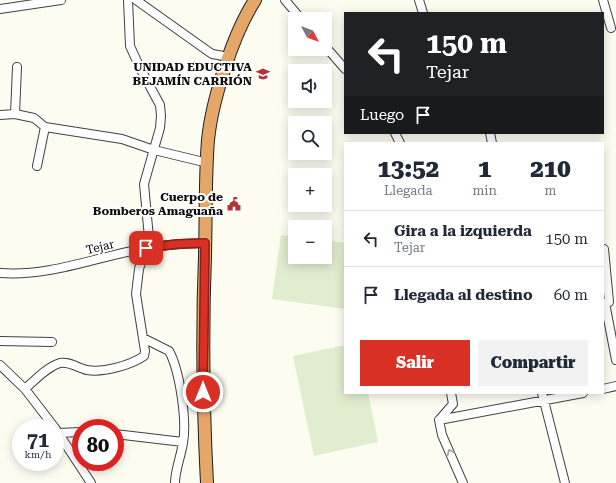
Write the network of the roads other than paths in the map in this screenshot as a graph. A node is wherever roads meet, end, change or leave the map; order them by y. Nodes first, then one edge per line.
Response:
1 (61, 0) edge
2 (128, 0) edge
3 (136, 0) edge
4 (255, 0) edge
5 (285, 0) edge
6 (419, 0) edge
7 (603, 0) edge
8 (0, 9) edge
9 (295, 12) edge
10 (423, 12) edge
11 (610, 28) edge
12 (332, 54) edge
13 (229, 57) junction
14 (17, 67) dead end
15 (344, 68) edge
16 (15, 114) junction
17 (0, 115) edge
18 (45, 127) junction
19 (154, 150) junction
20 (208, 163) junction
21 (37, 166) dead end
22 (205, 243) junction
23 (146, 248) junction
24 (604, 249) dead end
25 (0, 273) edge
26 (608, 302) edge
27 (142, 338) junction
28 (0, 341) edge
29 (52, 342) dead end
30 (616, 360) edge
31 (0, 365) edge
32 (616, 386) edge
33 (25, 389) junction
34 (604, 389) edge
35 (451, 394) edge
36 (573, 394) edge
37 (543, 397) edge
38 (453, 404) junction
39 (455, 416) junction
40 (48, 419) edge
41 (439, 420) junction
42 (124, 435) edge
43 (183, 442) junction
44 (64, 443) edge
45 (91, 483) edge
46 (175, 483) edge
47 (207, 483) edge
48 (463, 483) edge
49 (565, 483) edge

1 - 8 street
2 - 19 street
3 - 13 street
4 - 13 highway
5 - 9 street
6 - 10 street
7 - 11 street
12 - 15 street
13 - 20 highway
14 - 16 street
16 - 17 street
16 - 18 street
18 - 19 street
18 - 21 street
19 - 20 street
19 - 23 street
20 - 22 highway
22 - 23 street, Tejar
22 - 47 highway
23 - 25 street, Tejar
23 - 27 street
24 - 26 street
26 - 30 street
27 - 33 street
27 - 43 street
28 - 29 street
31 - 33 street
32 - 34 street
33 - 40 street
35 - 38 street
36 - 37 street
37 - 39 street
37 - 49 street
38 - 39 street
38 - 41 street
39 - 41 street
48 -> 41 street
42 - 43 street
43 - 46 street
44 - 45 street

